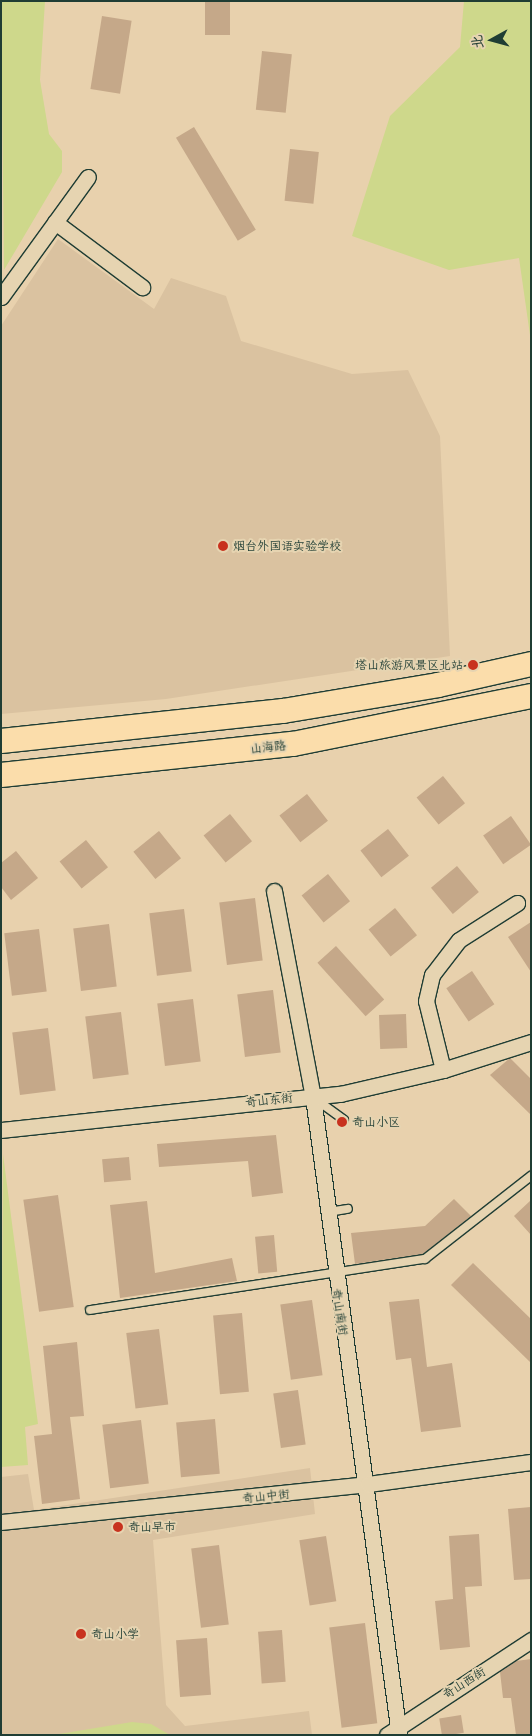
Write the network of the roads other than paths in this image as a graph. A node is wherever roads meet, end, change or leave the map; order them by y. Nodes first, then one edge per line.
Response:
1 (88, 177) dead end
2 (55, 222) junction
3 (142, 287) dead end
4 (1, 297) edge
5 (531, 664) edge
6 (531, 696) edge
7 (1, 741) edge
8 (1, 775) edge
9 (274, 891) dead end
10 (517, 903) dead end
11 (531, 1042) edge
12 (443, 1070) junction
13 (313, 1097) junction
14 (344, 1120) dead end
15 (1, 1130) edge
16 (531, 1176) edge
17 (348, 1209) dead end
18 (328, 1212) junction
19 (334, 1274) junction
20 (90, 1310) dead end
21 (531, 1462) edge
22 (368, 1484) junction
23 (1, 1522) edge
24 (531, 1640) edge
25 (394, 1732) edge

1 - 2 street
2 - 3 street
2 - 4 street
5 - 7 main road
6 - 8 main road, 山海路
9 - 13 street, 奇山南街
10 - 12 street
11 - 12 street, 奇山东街
12 - 13 street, 奇山东街
13 - 14 lane
13 - 15 street, 奇山东街
13 - 18 street, 奇山南街
16 - 19 lane
17 - 18 lane
18 - 19 street, 奇山南街
19 - 20 lane
19 - 22 street, 奇山南街
21 - 22 street, 奇山中街
22 - 23 street, 奇山中街
22 - 25 street, 奇山南街
24 - 25 street, 奇山西街

